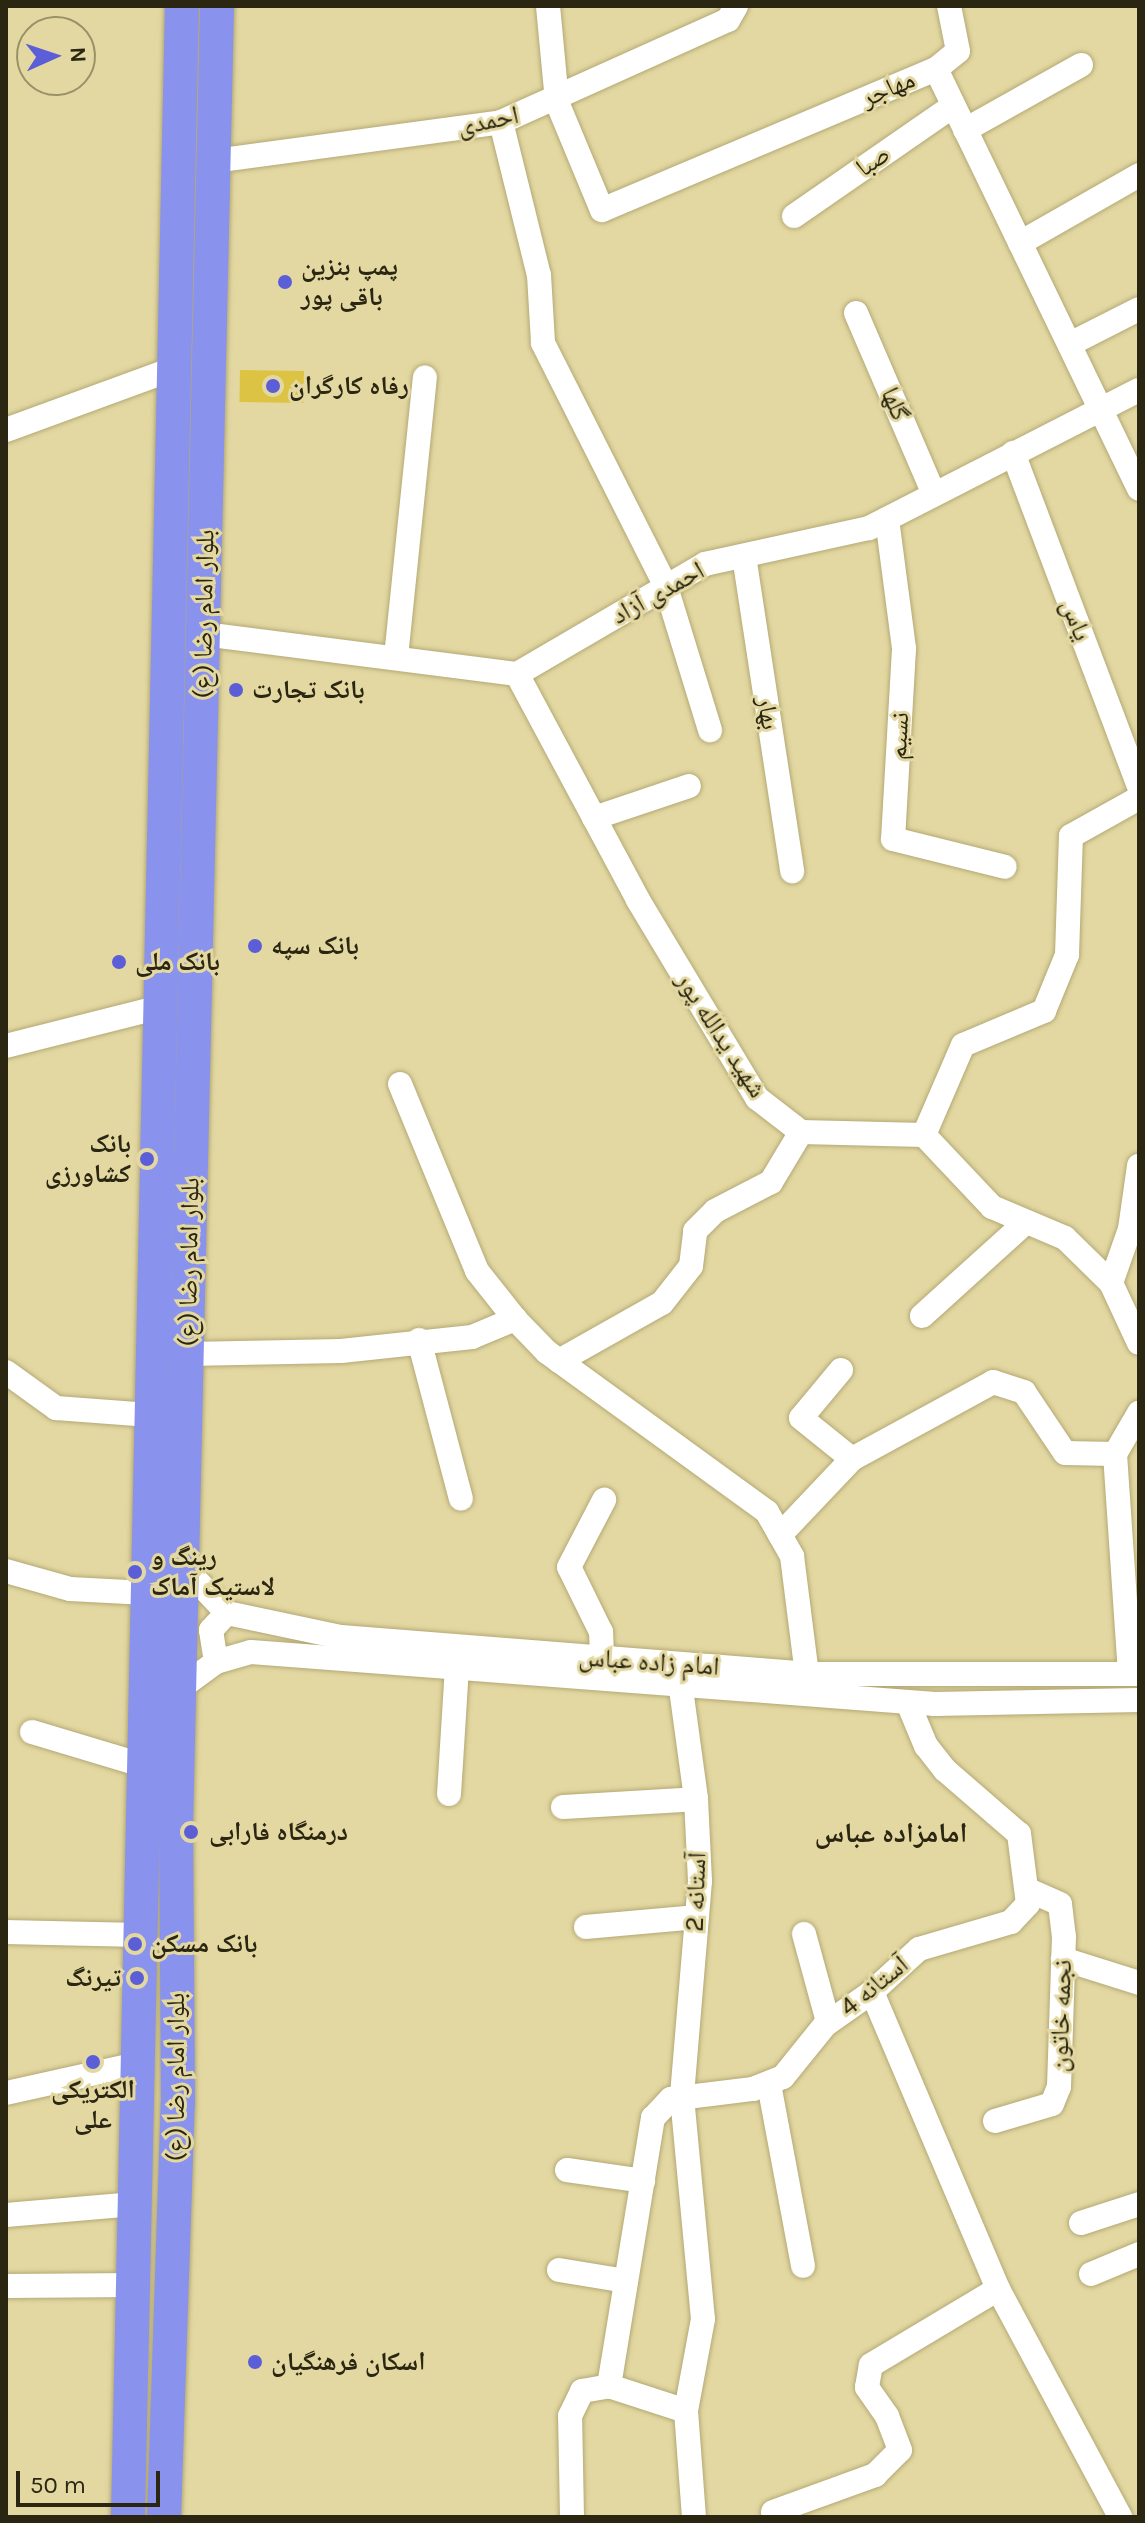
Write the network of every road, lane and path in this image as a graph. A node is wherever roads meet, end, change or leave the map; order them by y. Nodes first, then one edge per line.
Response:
1 (182, 6) edge
2 (217, 6) edge
3 (548, 6) edge
4 (736, 6) edge
5 (949, 6) edge
6 (1081, 65) dead end
7 (936, 69) junction
8 (557, 102) junction
9 (953, 106) junction
10 (501, 122) junction
11 (965, 130) junction
12 (214, 161) junction
13 (1139, 175) edge
14 (794, 216) dead end
15 (1020, 243) junction
16 (1139, 309) edge
17 (856, 313) dead end
18 (1070, 344) junction
19 (175, 368) junction
20 (425, 378) dead end
21 (1139, 390) edge
22 (1100, 407) junction
23 (6, 430) edge
24 (1013, 453) junction
25 (1139, 489) edge
26 (934, 494) junction
27 (887, 519) junction
28 (744, 556) junction
29 (666, 587) junction
30 (204, 634) junction
31 (396, 657) junction
32 (517, 674) junction
33 (710, 730) dead end
34 (689, 786) dead end
35 (1139, 787) edge
36 (1139, 798) edge
37 (594, 818) junction
38 (1005, 867) dead end
39 (792, 871) dead end
40 (160, 1007) junction
41 (6, 1043) edge
42 (400, 1084) dead end
43 (801, 1132) junction
44 (924, 1135) junction
45 (1139, 1166) edge
46 (1026, 1222) junction
47 (1111, 1283) junction
48 (922, 1316) dead end
49 (515, 1319) junction
50 (419, 1340) junction
51 (1139, 1343) edge
52 (187, 1354) junction
53 (559, 1361) junction
54 (841, 1370) dead end
55 (6, 1372) edge
56 (1139, 1413) edge
57 (150, 1415) junction
58 (1115, 1454) junction
59 (852, 1459) junction
60 (461, 1499) dead end
61 (604, 1500) dead end
62 (780, 1535) junction
63 (182, 1565) junction
64 (6, 1571) edge
65 (147, 1593) junction
66 (227, 1613) junction
67 (602, 1658) junction
68 (216, 1662) junction
69 (457, 1668) junction
70 (807, 1674) junction
71 (1134, 1674) edge
72 (179, 1689) junction
73 (681, 1689) junction
74 (1139, 1700) edge
75 (908, 1703) junction
76 (32, 1732) dead end
77 (142, 1765) junction
78 (449, 1794) dead end
79 (696, 1799) junction
80 (563, 1807) dead end
81 (1027, 1889) junction
82 (697, 1917) junction
83 (586, 1927) dead end
84 (6, 1932) edge
85 (804, 1934) dead end
86 (139, 1935) junction
87 (1063, 1959) junction
88 (1139, 1983) edge
89 (872, 1992) junction
90 (828, 2022) junction
91 (137, 2064) junction
92 (769, 2084) junction
93 (6, 2093) edge
94 (682, 2097) junction
95 (995, 2121) dead end
96 (567, 2170) dead end
97 (643, 2181) junction
98 (135, 2204) junction
99 (1139, 2204) edge
100 (6, 2215) edge
101 (1081, 2223) dead end
102 (1139, 2254) edge
103 (803, 2266) dead end
104 (559, 2270) dead end
105 (1091, 2274) dead end
106 (626, 2281) junction
107 (135, 2285) junction
108 (6, 2286) edge
109 (998, 2289) junction
110 (609, 2386) junction
111 (686, 2411) junction
112 (773, 2512) dead end
113 (128, 2517) edge
114 (164, 2517) edge
115 (572, 2517) edge
116 (694, 2517) edge
117 (1120, 2517) edge

1 - 19 highway, بلوار امام رضا (ع)
2 - 12 highway, بلوار امام رضا (ع)
3 - 8 street
4 - 8 street, احمدی
5 - 7 street
6 - 11 street
7 - 8 street, مهاجر
7 - 9 street, مهاجر
8 - 10 street, احمدی
9 - 11 street, مهاجر
9 - 14 street, صبا
10 - 12 street, احمدی
10 - 29 street
11 - 15 street, مهاجر
12 - 30 highway, بلوار امام رضا (ع)
13 - 15 street
15 - 18 street, مهاجر
16 - 18 street
17 - 26 street, گلها
18 - 22 street, مهاجر
19 - 23 street
19 - 40 highway, بلوار امام رضا (ع)
20 - 31 street
21 - 22 street, احمدی آزاد
22 - 24 street, احمدی آزاد
22 - 25 street, مهاجر
24 - 26 street, احمدی آزاد
24 - 35 street, یاس
26 - 27 street, احمدی آزاد
27 - 28 street, احمدی آزاد
27 - 38 street, نسیم
28 - 29 street, احمدی آزاد
28 - 39 street, بهار
29 - 32 street, احمدی آزاد
29 - 33 street
30 - 31 street
30 - 52 highway, بلوار امام رضا (ع)
31 - 32 street
32 - 37 street, شهید یدالله پور
34 - 37 street
36 - 44 street
37 - 43 street, شهید یدالله پور
40 - 41 street
40 - 57 highway, بلوار امام رضا (ع)
42 - 49 street
43 - 44 street
43 - 53 street
44 - 46 street
45 - 47 street
46 - 47 street
46 - 48 street
47 - 51 street
49 - 50 street
49 - 53 street
50 - 52 street
50 - 60 street
52 - 63 highway, بلوار امام رضا (ع)
53 - 62 street
54 - 59 street
55 - 57 street
56 - 58 street
57 - 65 highway, بلوار امام رضا (ع)
58 - 59 street
58 - 71 street
59 - 62 street
61 - 67 street
62 - 70 street
63 - 66 street
63 - 72 highway, بلوار امام رضا (ع)
64 - 65 street
65 - 77 highway, بلوار امام رضا (ع)
66 - 67 street, امام زاده عباس
66 - 68 street
67 - 70 street, امام زاده عباس
68 - 69 street, امام زاده عباس
68 - 72 street, امام زاده عباس
69 - 73 street, امام زاده عباس
69 - 78 street
70 - 71 street, امام زاده عباس
72 - 114 highway, بلوار امام رضا (ع)
73 - 75 street, امام زاده عباس
73 - 79 street, آستانه 2
74 - 75 street, امام زاده عباس
75 - 81 street
76 - 77 street
77 - 86 highway, بلوار امام رضا (ع)
79 - 80 street
79 - 82 street, آستانه 2
81 - 87 street, نجمه خاتون
81 - 89 street, آستانه 4
82 - 83 street
82 - 94 street, آستانه 2
84 - 86 street
85 - 90 street
86 - 91 highway, بلوار امام رضا (ع)
87 - 88 street
87 - 95 street, نجمه خاتون
89 - 90 street, آستانه 4
89 - 109 street
90 - 92 street, آستانه 4
91 - 93 street
91 - 98 highway, بلوار امام رضا (ع)
92 - 94 street
92 - 103 street
94 - 97 street
94 - 111 street, آستانه 2
96 - 97 street
97 - 106 street
98 - 100 street
98 - 107 highway, بلوار امام رضا (ع)
99 - 101 street
102 - 105 street
104 - 106 street
106 - 110 street
107 - 108 street
107 - 113 highway, بلوار امام رضا (ع)
109 - 112 street
109 - 117 street
110 - 111 street
110 - 115 street
111 - 116 street, آستانه 2

